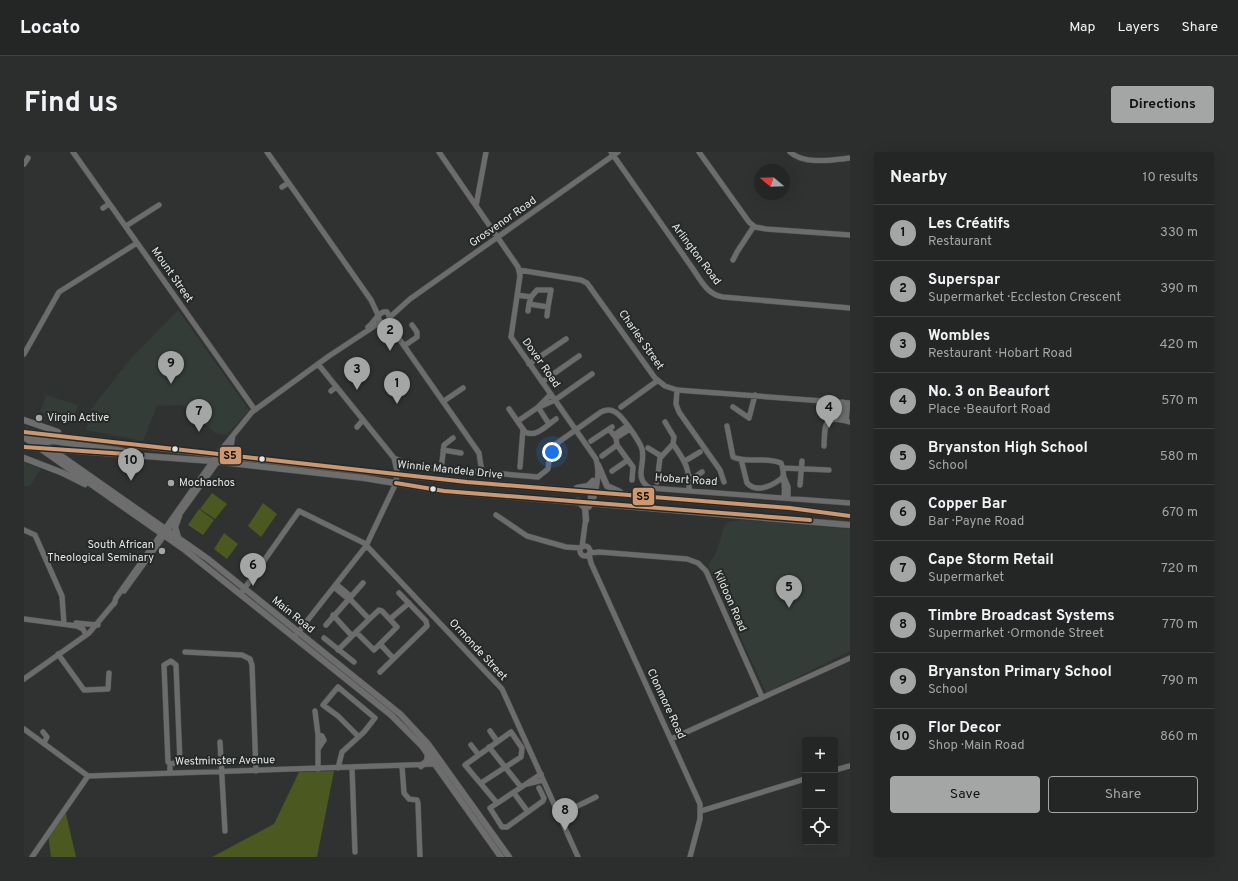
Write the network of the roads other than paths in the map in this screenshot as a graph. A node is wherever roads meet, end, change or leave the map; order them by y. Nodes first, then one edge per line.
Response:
1 (73, 152) edge
2 (267, 152) edge
3 (439, 152) edge
4 (486, 152) edge
5 (699, 152) edge
6 (790, 152) edge
7 (614, 153) edge
8 (28, 158) dead end
9 (850, 158) edge
10 (24, 164) edge
11 (288, 182) junction
12 (282, 187) dead end
13 (109, 204) junction
14 (159, 205) dead end
15 (476, 206) junction
16 (103, 208) dead end
17 (754, 226) junction
18 (127, 228) junction
19 (850, 235) edge
20 (498, 237) junction
21 (137, 243) junction
22 (734, 260) dead end
23 (519, 270) junction
24 (517, 294) junction
25 (531, 297) junction
26 (370, 300) junction
27 (530, 304) junction
28 (399, 307) junction
29 (548, 307) junction
30 (850, 308) edge
31 (384, 311) junction
32 (528, 311) dead end
33 (378, 316) junction
34 (547, 316) dead end
35 (387, 321) junction
36 (412, 325) dead end
37 (566, 339) dead end
38 (404, 346) junction
39 (335, 353) junction
40 (24, 354) edge
41 (579, 356) dead end
42 (318, 364) junction
43 (529, 364) junction
44 (592, 374) dead end
45 (657, 381) junction
46 (542, 382) junction
47 (336, 387) junction
48 (464, 388) dead end
49 (677, 390) junction
50 (331, 392) dead end
51 (551, 394) junction
52 (755, 395) junction
53 (555, 400) junction
54 (444, 401) junction
55 (847, 403) edge
56 (621, 407) dead end
57 (733, 407) dead end
58 (538, 408) junction
59 (509, 409) dead end
60 (255, 410) junction
61 (556, 419) dead end
62 (24, 420) edge
63 (363, 420) junction
64 (518, 421) junction
65 (846, 421) edge
66 (664, 422) dead end
67 (549, 424) junction
68 (727, 426) dead end
69 (356, 427) dead end
70 (628, 428) junction
71 (523, 429) junction
72 (576, 430) junction
73 (25, 433) edge
74 (74, 437) junction
75 (615, 437) junction
76 (232, 438) junction
77 (453, 438) dead end
78 (33, 440) junction
79 (24, 441) edge
80 (591, 441) dead end
81 (617, 444) junction
82 (673, 444) junction
83 (824, 446) dead end
84 (24, 447) edge
85 (40, 448) junction
86 (648, 448) dead end
87 (51, 449) junction
88 (443, 450) junction
89 (700, 452) dead end
90 (220, 453) junction
91 (461, 453) dead end
92 (154, 456) junction
93 (602, 456) dead end
94 (661, 456) junction
95 (235, 457) junction
96 (24, 458) edge
97 (394, 458) junction
98 (741, 459) junction
99 (628, 460) junction
100 (685, 461) junction
101 (802, 461) dead end
102 (215, 462) junction
103 (520, 467) dead end
104 (598, 467) junction
105 (783, 468) junction
106 (801, 468) junction
107 (441, 470) junction
108 (829, 470) dead end
109 (612, 471) dead end
110 (395, 472) junction
111 (702, 472) dead end
112 (482, 473) junction
113 (687, 476) junction
114 (783, 476) junction
115 (632, 480) dead end
116 (594, 481) junction
117 (657, 482) dead end
118 (724, 482) dead end
119 (394, 483) junction
120 (800, 485) dead end
121 (564, 490) junction
122 (687, 490) junction
123 (592, 492) junction
124 (103, 493) junction
125 (624, 494) junction
126 (786, 498) junction
127 (578, 501) junction
128 (850, 503) edge
129 (590, 504) junction
130 (496, 515) dead end
131 (179, 516) junction
132 (850, 516) edge
133 (586, 520) junction
134 (850, 525) edge
135 (24, 530) edge
136 (165, 532) junction
137 (179, 538) junction
138 (366, 546) junction
139 (585, 550) junction
140 (363, 583) dead end
141 (335, 585) junction
142 (243, 591) junction
143 (399, 593) dead end
144 (349, 598) junction
145 (408, 603) junction
146 (333, 616) junction
147 (369, 619) junction
148 (390, 619) junction
149 (24, 620) edge
150 (64, 622) junction
151 (83, 624) junction
152 (98, 625) junction
153 (326, 625) dead end
154 (88, 634) junction
155 (296, 634) junction
156 (354, 634) junction
157 (324, 638) dead end
158 (381, 645) junction
159 (338, 650) junction
160 (185, 652) dead end
161 (58, 654) junction
162 (394, 658) junction
163 (850, 658) edge
164 (354, 662) dead end
165 (380, 672) dead end
166 (109, 673) dead end
167 (24, 679) edge
168 (762, 697) junction
169 (315, 711) dead end
170 (24, 729) edge
171 (490, 731) dead end
172 (43, 732) dead end
173 (358, 736) junction
174 (671, 739) junction
175 (497, 741) junction
176 (220, 742) dead end
177 (44, 743) junction
178 (471, 745) dead end
179 (489, 747) junction
180 (428, 753) junction
181 (478, 754) junction
182 (439, 763) junction
183 (170, 764) junction
184 (176, 764) junction
185 (402, 766) junction
186 (421, 766) junction
187 (850, 766) edge
188 (506, 767) junction
189 (338, 768) junction
190 (352, 768) junction
191 (318, 769) junction
192 (838, 769) edge
193 (256, 771) junction
194 (170, 772) junction
195 (176, 772) junction
196 (222, 772) junction
197 (541, 774) junction
198 (88, 776) junction
199 (543, 780) junction
200 (802, 780) edge
201 (482, 783) junction
202 (527, 784) junction
203 (521, 787) junction
204 (539, 788) dead end
205 (514, 792) junction
206 (596, 797) dead end
207 (699, 801) junction
208 (497, 803) junction
209 (710, 808) junction
210 (701, 811) junction
211 (528, 812) junction
212 (559, 816) junction
213 (700, 819) junction
214 (224, 831) dead end
215 (355, 852) dead end
216 (32, 857) edge
217 (420, 857) edge
218 (501, 857) edge
219 (509, 857) edge
220 (578, 857) edge
221 (690, 857) edge

1 - 13 street, Mount Street
2 - 11 street
3 - 15 street
4 - 15 street
5 - 17 street
6 - 9 street
7 - 20 street, Grosvenor Road
7 - 30 street, Arlington Road
8 - 10 street
11 - 12 street
11 - 26 street
13 - 16 street
13 - 18 street, Mount Street
14 - 18 street
15 - 20 street
17 - 19 street
17 - 22 street
18 - 21 street, Mount Street
20 - 23 street
20 - 28 street, Grosvenor Road
21 - 40 street
21 - 60 street, Mount Street
23 - 24 street, Dover Road
23 - 45 street, Charles Street
24 - 25 street
24 - 43 street, Dover Road
25 - 27 street
25 - 29 street
26 - 31 street
26 - 33 street
27 - 29 street
27 - 32 street
28 - 31 street, Grosvenor Road
28 - 35 street, Grosvenor Road
29 - 34 street
31 - 33 street, Grosvenor Road
31 - 35 street
33 - 35 street
33 - 39 street, Grosvenor Road
35 - 38 street
35 - 39 street, Grosvenor Road
36 - 38 street
37 - 43 street
38 - 54 street
39 - 42 street, Grosvenor Road
41 - 46 street
42 - 47 street, Hobart Road
42 - 60 street, Grosvenor Road
43 - 46 street, Dover Road
44 - 53 street
45 - 49 street, Charles Street
45 - 56 street
46 - 51 street, Dover Road
47 - 50 street
47 - 63 street, Hobart Road
48 - 54 street
49 - 52 street, Charles Street
49 - 118 street
51 - 53 street, Dover Road
51 - 58 street
52 - 55 street, Charles Street
52 - 57 street
53 - 58 street
53 - 72 street, Dover Road
54 - 112 street
55 - 65 street
58 - 64 street
58 - 67 street
59 - 64 street
60 - 76 street, Grosvenor Road
61 - 67 street
62 - 74 main road
63 - 69 street
63 - 97 street, Hobart Road
64 - 71 street
65 - 83 street
66 - 82 street
67 - 71 street
68 - 98 street
70 - 72 street, Hobart Road
70 - 75 street
70 - 122 street, Hobart Road
71 - 103 street
72 - 104 street, Dover Road
72 - 112 street, Hobart Road
73 - 74 main road, Winnie Mandela Drive
73 - 78 main road, Main Road
74 - 90 main road, Winnie Mandela Drive
75 - 80 street
75 - 81 street
76 - 90 street, Grosvenor Road
76 - 95 main road
77 - 88 street
78 - 79 main road
78 - 85 main road, Main Road
78 - 87 main road
78 - 92 main road
81 - 93 street
81 - 99 street
82 - 94 street
82 - 100 street
84 - 85 main road, Winnie Mandela Drive
85 - 87 main road, Winnie Mandela Drive
85 - 124 main road, Main Road
86 - 94 street
87 - 92 main road, Winnie Mandela Drive
87 - 136 main road, Main Road
88 - 91 street
88 - 107 street
89 - 100 street
90 - 95 main road, Winnie Mandela Drive
90 - 102 street, Grosvenor Road
92 - 102 main road, Winnie Mandela Drive
94 - 117 street
95 - 110 main road, Winnie Mandela Drive
96 - 124 main road
97 - 107 street, Hobart Road
97 - 110 street
98 - 105 street
98 - 114 street
99 - 109 street
99 - 115 street
100 - 113 street
101 - 106 street
102 - 119 main road, Winnie Mandela Drive
102 - 131 street, Grosvenor Road
102 - 136 street, Grosvenor Road
104 - 116 street
104 - 123 street
104 - 125 main road
105 - 106 street
105 - 114 street
106 - 108 street
106 - 120 street
107 - 112 street, Hobart Road
110 - 119 street
110 - 121 main road, Winnie Mandela Drive
111 - 113 street
113 - 122 street
114 - 126 street
116 - 121 main road
116 - 123 street
119 - 127 main road, Winnie Mandela Drive
119 - 138 street
121 - 123 main road, Winnie Mandela Drive
122 - 126 street, Hobart Road
123 - 125 main road, Winnie Mandela Drive
123 - 129 street
124 - 136 main road, Main Road
125 - 132 main road, Winnie Mandela Drive
126 - 128 street, Hobart Road
127 - 129 main road, Winnie Mandela Drive
127 - 133 main road
129 - 133 street
129 - 134 main road, Winnie Mandela Drive
130 - 139 street, Kildoon Road
131 - 136 street, Grosvenor Road
131 - 137 main road
133 - 139 street
135 - 150 street
136 - 137 main road, Main Road
136 - 142 main road, Main Road
136 - 152 street, Grosvenor Road
137 - 142 main road, Main Road
138 - 141 street
138 - 142 street, Ormonde Street
138 - 197 street, Ormonde Street
139 - 168 street, Kildoon Road
139 - 174 street, Clonmore Road
140 - 144 street
141 - 144 street
141 - 155 street
142 - 155 main road, Main Road
143 - 145 street
144 - 146 street
144 - 147 street
145 - 148 street
145 - 162 street
146 - 153 street
146 - 156 street
147 - 148 street
147 - 156 street
148 - 158 street
149 - 150 street
150 - 151 street
150 - 154 street
151 - 152 street
151 - 154 street
152 - 154 street, Grosvenor Road
154 - 161 street, Grosvenor Road
155 - 180 main road, Main Road
155 - 182 main road, Main Road
156 - 158 street
156 - 159 street
157 - 159 street
158 - 162 street
159 - 164 street
160 - 193 street
161 - 166 street
161 - 167 street, Grosvenor Road
162 - 165 street
163 - 168 street
168 - 174 street
169 - 191 street
170 - 177 street
171 - 175 street
172 - 177 street
173 - 173 street
173 - 189 street
174 - 207 street, Clonmore Road
175 - 179 street
175 - 188 street
176 - 196 street
177 - 198 street
178 - 181 street
179 - 181 street
179 - 188 street
180 - 182 main road, Main Road
180 - 186 main road
181 - 201 street
182 - 186 street, Westminster Avenue
182 - 218 main road, Main Road
182 - 219 main road, Main Road
183 - 184 street
183 - 184 street
183 - 194 street
184 - 195 street
185 - 186 street, Westminster Avenue
185 - 190 street, Westminster Avenue
185 - 217 street
187 - 192 street
188 - 201 street
188 - 203 street
189 - 190 street, Westminster Avenue
189 - 191 street, Westminster Avenue
190 - 215 street
191 - 193 street, Westminster Avenue
193 - 196 street, Westminster Avenue
194 - 195 street, Westminster Avenue
194 - 198 street, Westminster Avenue
195 - 196 street, Westminster Avenue
196 - 214 street
197 - 199 street, Ormonde Street
197 - 202 street
198 - 216 street
199 - 202 street
199 - 212 street, Ormonde Street
200 - 209 street
201 - 208 street
202 - 203 street
203 - 205 street
204 - 211 street
205 - 208 street
205 - 211 street
206 - 212 street
207 - 209 street
207 - 210 street, Clonmore Road
208 - 211 street
209 - 210 street
209 - 213 street
210 - 213 street, Clonmore Road
212 - 220 street, Ormonde Street
213 - 221 street, Clonmore Road

